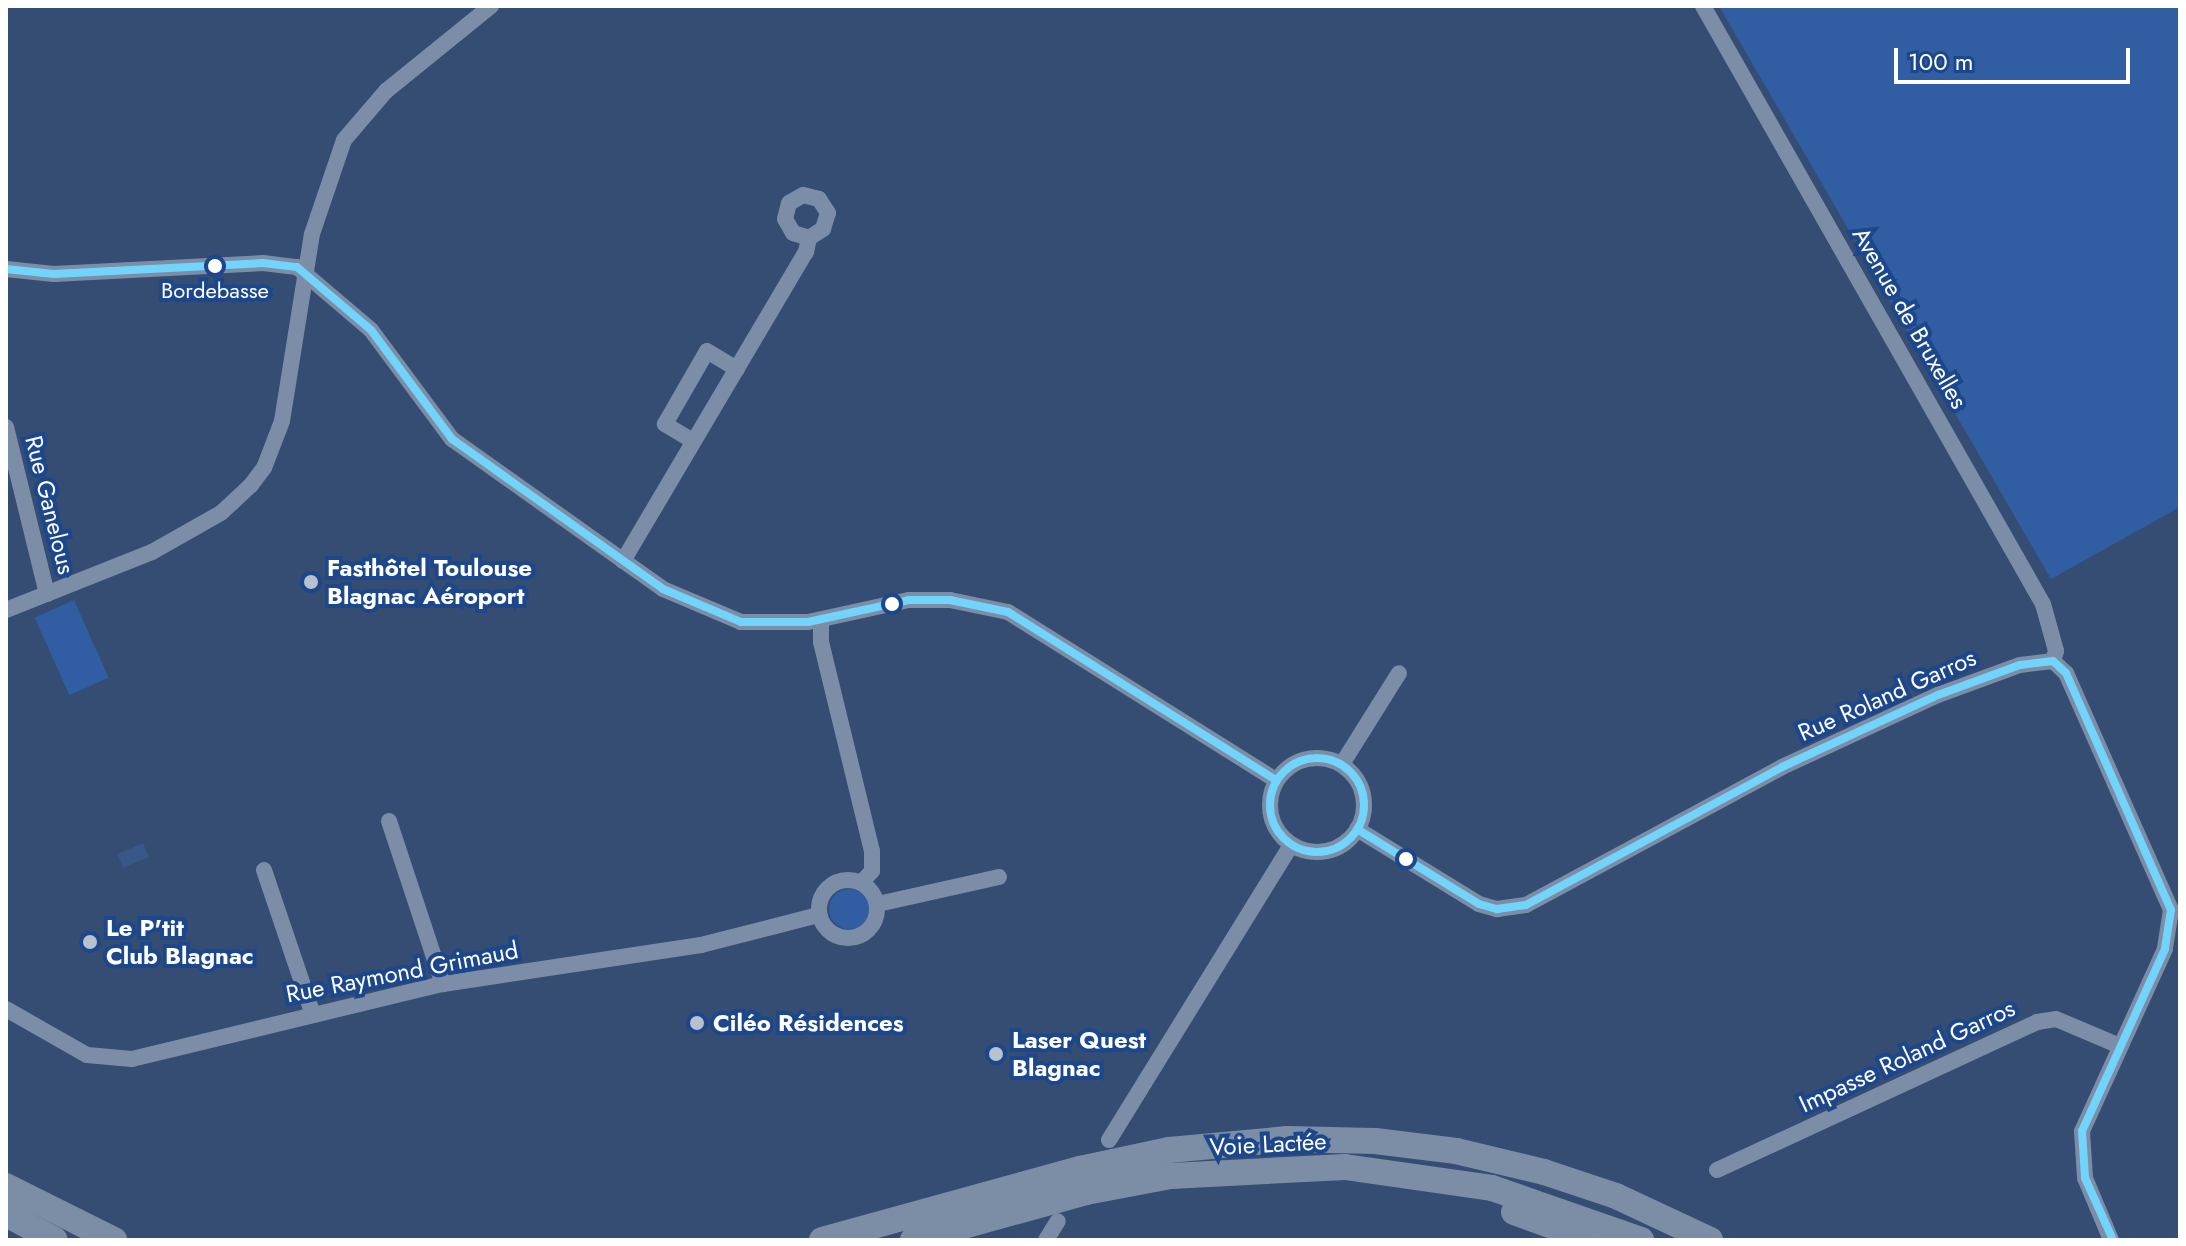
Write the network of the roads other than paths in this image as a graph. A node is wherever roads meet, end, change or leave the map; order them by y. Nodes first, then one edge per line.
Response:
1 (491, 6) edge
2 (1703, 6) edge
3 (809, 238) dead end
4 (6, 269) edge
5 (305, 276) junction
6 (737, 369) junction
7 (6, 427) edge
8 (693, 441) junction
9 (623, 561) junction
10 (47, 594) junction
11 (6, 610) edge
12 (821, 620) junction
13 (2053, 661) junction
14 (1399, 673) dead end
15 (1342, 764) junction
16 (1276, 780) junction
17 (389, 821) dead end
18 (1357, 829) junction
19 (1291, 845) junction
20 (264, 870) dead end
21 (999, 877) dead end
22 (862, 882) junction
23 (878, 904) junction
24 (819, 915) junction
25 (443, 984) junction
26 (6, 1009) edge
27 (312, 1012) junction
28 (2120, 1046) junction
29 (1109, 1140) dead end
30 (1345, 1167) junction
31 (1717, 1170) dead end
32 (6, 1186) edge
33 (6, 1214) edge
34 (1058, 1221) dead end
35 (2112, 1239) edge
36 (55, 1240) edge
37 (114, 1240) edge
38 (822, 1240) edge
39 (913, 1240) edge
40 (1046, 1240) edge
41 (1591, 1240) edge
42 (1641, 1240) edge
43 (1710, 1240) edge

1 - 5 street
2 - 13 street, Avenue de Bruxelles
3 - 6 street
4 - 5 street
5 - 9 street
5 - 10 street
6 - 8 street
6 - 8 street
7 - 10 street, Rue Ganelous
8 - 9 street
9 - 12 street
10 - 11 street
12 - 16 street
12 - 22 street
13 - 18 street, Rue Roland Garros
13 - 28 street
14 - 15 street
15 - 16 street
15 - 18 street
16 - 19 street
17 - 25 street
18 - 19 street
19 - 29 street
20 - 27 street
21 - 23 street
22 - 23 street
22 - 24 street
23 - 24 street
24 - 25 street, Rue Raymond Grimaud
25 - 27 street, Rue Raymond Grimaud
26 - 27 street, Rue Raymond Grimaud
28 - 31 street, Impasse Roland Garros
28 - 35 street
30 - 39 highway, Voie Lactée
30 - 41 highway
30 - 42 highway, Voie Lactée
32 - 37 highway
33 - 36 highway
34 - 40 street
38 - 43 highway, Voie Lactée

